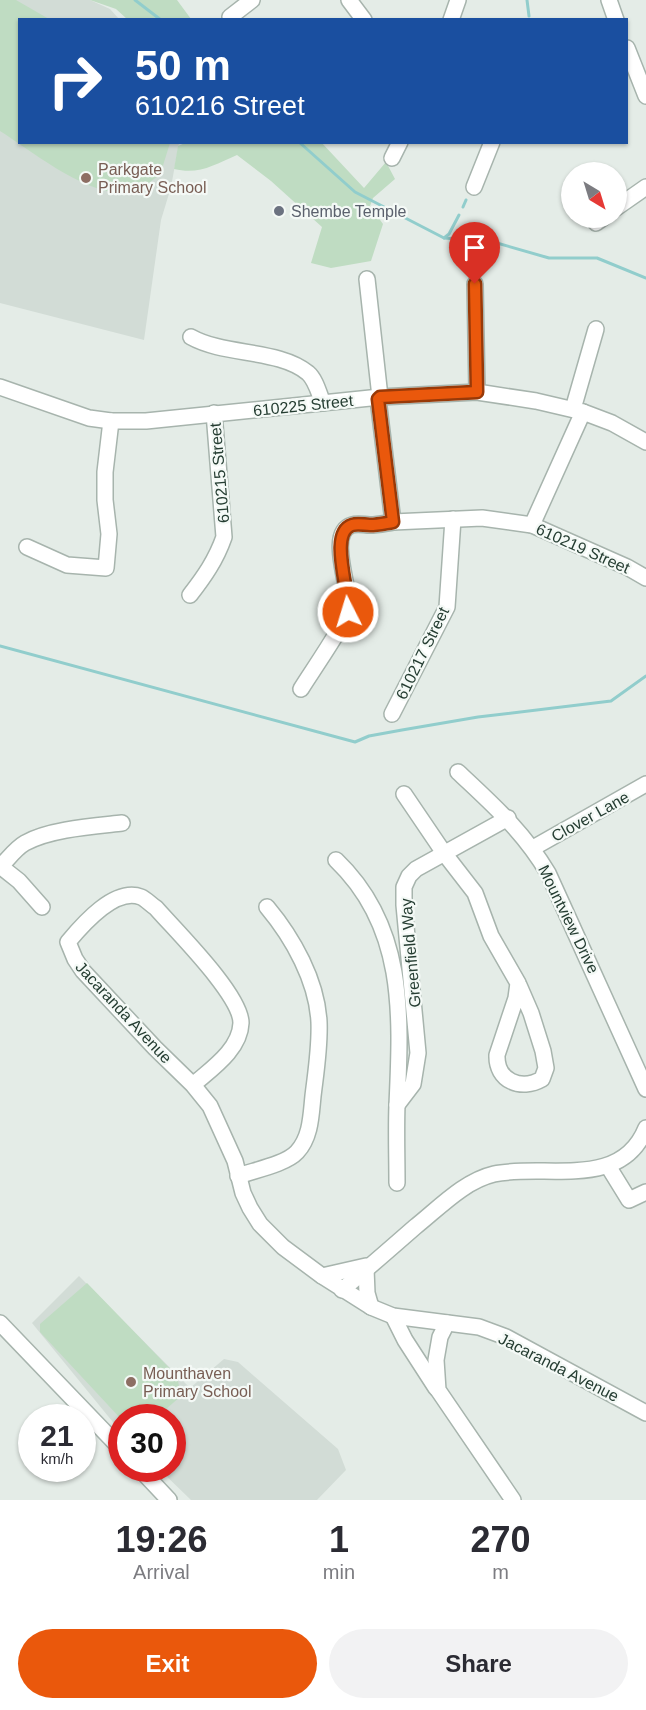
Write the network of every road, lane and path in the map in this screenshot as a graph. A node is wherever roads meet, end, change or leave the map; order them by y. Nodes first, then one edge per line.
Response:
1 (252, 0) edge
2 (349, 0) edge
3 (458, 0) edge
4 (609, 0) edge
5 (230, 17) dead end
6 (362, 18) edge
7 (452, 18) edge
8 (615, 18) edge
9 (628, 51) edge
10 (640, 87) edge
11 (399, 144) edge
12 (491, 144) edge
13 (392, 158) dead end
14 (474, 187) dead end
15 (646, 187) edge
16 (627, 200) edge
17 (367, 279) dead end
18 (475, 284) dead end
19 (596, 329) dead end
20 (191, 337) dead end
21 (0, 387) edge
22 (477, 392) junction
23 (380, 397) junction
24 (323, 403) junction
25 (578, 410) junction
26 (214, 413) junction
27 (111, 421) junction
28 (646, 442) edge
29 (453, 519) junction
30 (393, 522) junction
31 (532, 525) junction
32 (27, 547) dead end
33 (646, 578) edge
34 (190, 595) dead end
35 (301, 689) dead end
36 (392, 714) dead end
37 (458, 772) dead end
38 (646, 784) edge
39 (404, 794) dead end
40 (508, 818) junction
41 (122, 823) dead end
42 (533, 848) junction
43 (444, 854) junction
44 (336, 860) dead end
45 (1, 866) edge
46 (42, 907) dead end
47 (267, 907) dead end
48 (518, 983) junction
49 (193, 1085) junction
50 (646, 1089) edge
51 (398, 1105) junction
52 (646, 1128) edge
53 (608, 1166) junction
54 (238, 1176) junction
55 (397, 1183) dead end
56 (646, 1192) edge
57 (369, 1267) junction
58 (322, 1276) junction
59 (342, 1290) junction
60 (371, 1307) junction
61 (393, 1316) junction
62 (0, 1323) edge
63 (447, 1323) junction
64 (438, 1390) junction
65 (646, 1413) edge
66 (108, 1435) edge
67 (152, 1482) edge
68 (169, 1500) edge
69 (513, 1500) edge

1 - 5 street
2 - 6 street
3 - 7 street
4 - 8 street
9 - 10 street
11 - 13 street
12 - 14 street
15 - 16 street
17 - 23 street
18 - 22 street
19 - 25 street
20 - 24 street
21 - 27 street, 610225 Street
22 - 23 street, 610225 Street
22 - 25 street, 610225 Street
23 - 24 street, 610225 Street
23 - 30 street
24 - 26 street, 610225 Street
25 - 28 street, 610225 Street
25 - 31 street
26 - 27 street, 610225 Street
26 - 34 street, 610215 Street
27 - 32 street
29 - 30 street, 610219 Street
29 - 31 street, 610219 Street
29 - 36 street, 610217 Street
30 - 35 street, 610219 Street
31 - 33 street, 610219 Street
37 - 40 street, Mountview Drive
38 - 42 street, Clover Lane
39 - 43 street
40 - 42 street, Mountview Drive
40 - 43 street, Greenfield Way
41 - 45 street
42 - 50 street, Mountview Drive
43 - 48 street
43 - 51 street, Greenfield Way
44 - 51 street, Greenfield Way
45 - 46 street
47 - 54 street
48 - 48 street
49 - 49 street, Jacaranda Avenue
49 - 54 street, Jacaranda Avenue
51 - 55 street, Greenfield Way
52 - 53 street
53 - 56 street
53 - 57 street
54 - 58 street, Jacaranda Avenue
57 - 58 street
57 - 59 street
57 - 60 street
58 - 59 street, Jacaranda Avenue
59 - 60 street, Jacaranda Avenue
60 - 61 street, Jacaranda Avenue
61 - 63 street, Jacaranda Avenue
61 - 64 street
62 - 66 street
63 - 64 street
63 - 65 street, Jacaranda Avenue
64 - 69 street
67 - 68 street

